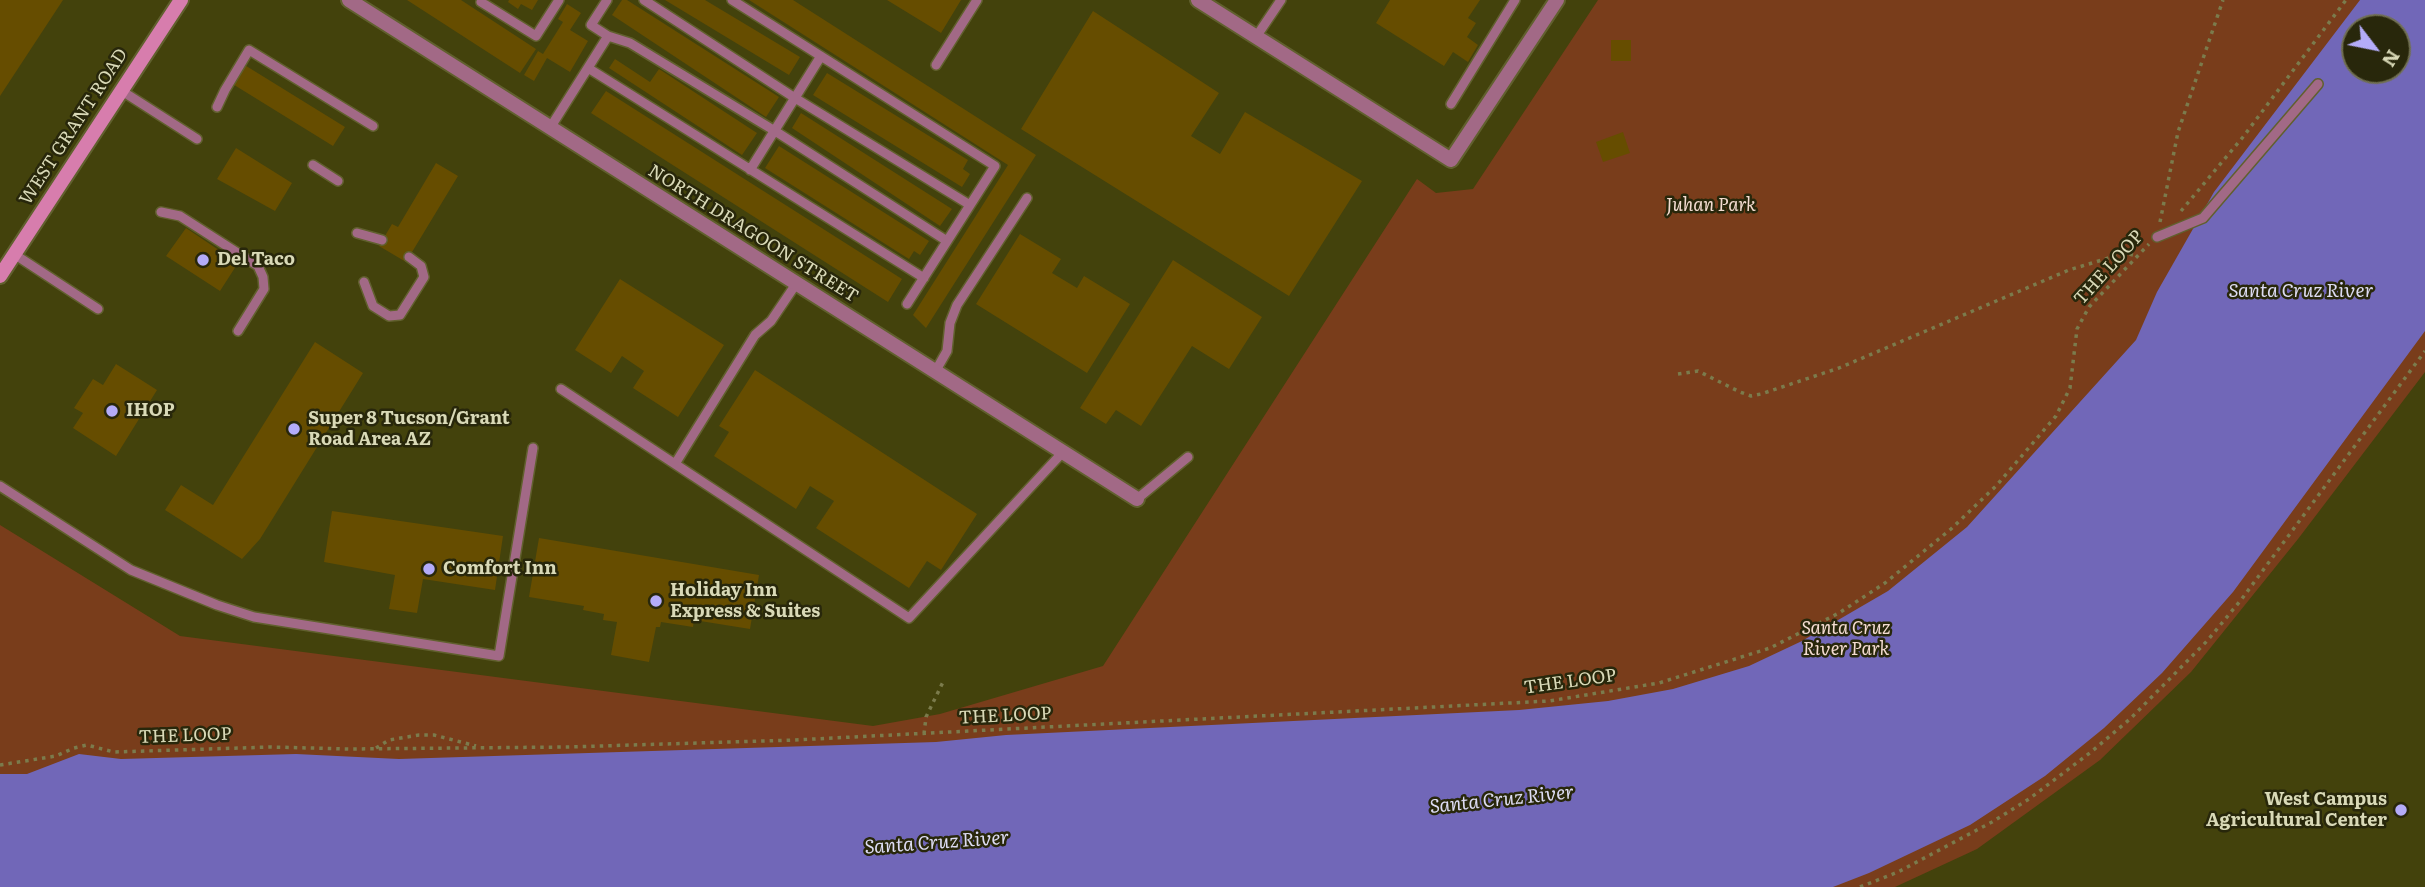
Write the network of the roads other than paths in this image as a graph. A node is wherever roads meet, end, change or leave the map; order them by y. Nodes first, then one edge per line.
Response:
1 (181, 0) edge
2 (349, 0) edge
3 (482, 0) edge
4 (559, 0) edge
5 (644, 0) edge
6 (732, 0) edge
7 (977, 0) edge
8 (1198, 0) edge
9 (1281, 0) edge
10 (1516, 0) edge
11 (1557, 0) edge
12 (604, 1) edge
13 (608, 36) junction
14 (1256, 37) junction
15 (821, 56) junction
16 (936, 65) dead end
17 (588, 68) junction
18 (2318, 84) dead end
19 (122, 91) junction
20 (795, 98) junction
21 (1451, 104) dead end
22 (217, 107) dead end
23 (373, 126) dead end
24 (550, 128) junction
25 (775, 131) junction
26 (197, 139) dead end
27 (313, 165) dead end
28 (751, 170) junction
29 (338, 181) dead end
30 (1027, 198) dead end
31 (970, 205) junction
32 (161, 212) dead end
33 (357, 233) dead end
34 (2157, 237) road end
35 (382, 240) dead end
36 (947, 241) junction
37 (14, 254) junction
38 (409, 257) dead end
39 (1, 273) edge
40 (924, 278) junction
41 (364, 282) dead end
42 (796, 284) junction
43 (907, 304) dead end
44 (98, 309) dead end
45 (238, 331) dead end
46 (935, 372) junction
47 (561, 389) dead end
48 (533, 448) dead end
49 (1063, 453) junction
50 (1188, 457) dead end
51 (675, 464) junction
52 (0, 486) edge
53 (1136, 499) joint

1 - 19 main road, WEST GRANT ROAD
2 - 24 street, NORTH DRAGOON STREET
3 - 4 lane
5 - 20 lane
6 - 15 lane
7 - 16 lane
8 - 14 street
9 - 14 lane
10 - 21 lane
11 - 14 street
12 - 13 lane
13 - 17 lane
13 - 25 lane
15 - 20 lane
15 - 31 lane
17 - 24 lane
17 - 28 lane
18 - 34 lane
19 - 26 lane
19 - 37 main road, WEST GRANT ROAD
20 - 25 lane
20 - 31 lane
22 - 23 lane
24 - 42 street, NORTH DRAGOON STREET
25 - 28 lane
25 - 36 lane
27 - 29 lane
28 - 40 lane
30 - 46 lane
31 - 36 lane
32 - 45 lane
33 - 35 lane
36 - 40 lane
37 - 39 main road, WEST GRANT ROAD
37 - 44 lane
38 - 41 lane
40 - 43 lane
42 - 46 street, NORTH DRAGOON STREET
42 - 51 lane
46 - 49 street, NORTH DRAGOON STREET
47 - 51 lane
48 - 52 lane
49 - 51 lane
49 - 53 street, NORTH DRAGOON STREET
50 - 53 lane

